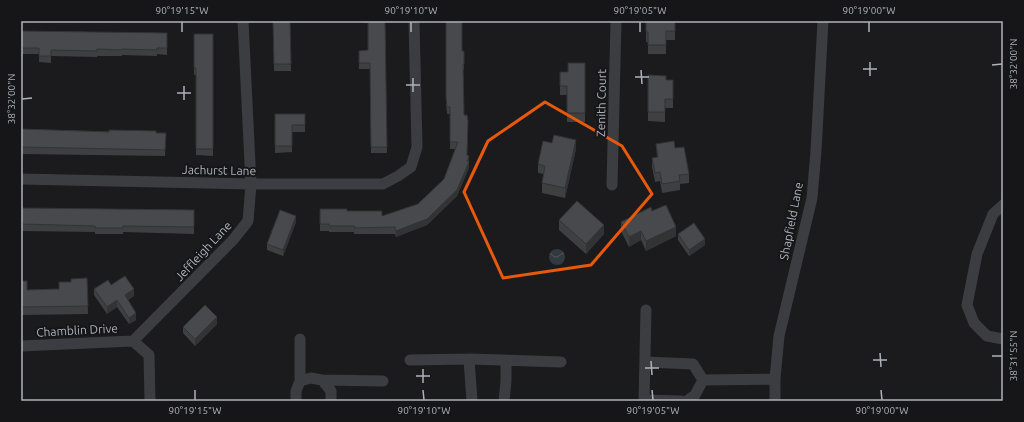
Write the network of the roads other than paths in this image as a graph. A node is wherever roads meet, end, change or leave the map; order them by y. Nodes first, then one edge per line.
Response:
1 (243, 21) edge
2 (414, 21) edge
3 (616, 21) edge
4 (823, 21) edge
5 (21, 179) edge
6 (251, 184) junction
7 (612, 185) dead end
8 (1003, 205) edge
9 (646, 310) dead end
10 (1003, 338) edge
11 (300, 339) dead end
12 (134, 340) junction
13 (21, 346) edge
14 (469, 359) junction
15 (410, 360) dead end
16 (506, 361) junction
17 (561, 362) dead end
18 (646, 362) junction
19 (775, 379) junction
20 (322, 380) junction
21 (703, 380) junction
22 (300, 381) junction
23 (383, 381) dead end
24 (644, 400) edge
25 (150, 401) edge
26 (296, 401) edge
27 (331, 401) edge
28 (472, 401) edge
29 (504, 401) edge
30 (682, 401) edge
31 (687, 401) edge
32 (775, 401) edge

1 - 6 street, Jeffleigh Lane
2 - 6 street, Jachurst Lane
3 - 7 street, Zenith Court
4 - 19 street, Shapfield Lane
5 - 6 street, Jachurst Lane
6 - 12 street, Jeffleigh Lane
8 - 10 street
9 - 18 street
11 - 22 street
12 - 13 street, Chamblin Drive
12 - 25 street
14 - 15 street
14 - 16 street
14 - 28 street
16 - 17 street
16 - 29 street
18 - 21 street
18 - 24 street
19 - 21 street
19 - 32 street, Shapfield Lane
20 - 22 street
20 - 23 street
20 - 27 street
21 - 31 street
22 - 26 street
24 - 30 street

